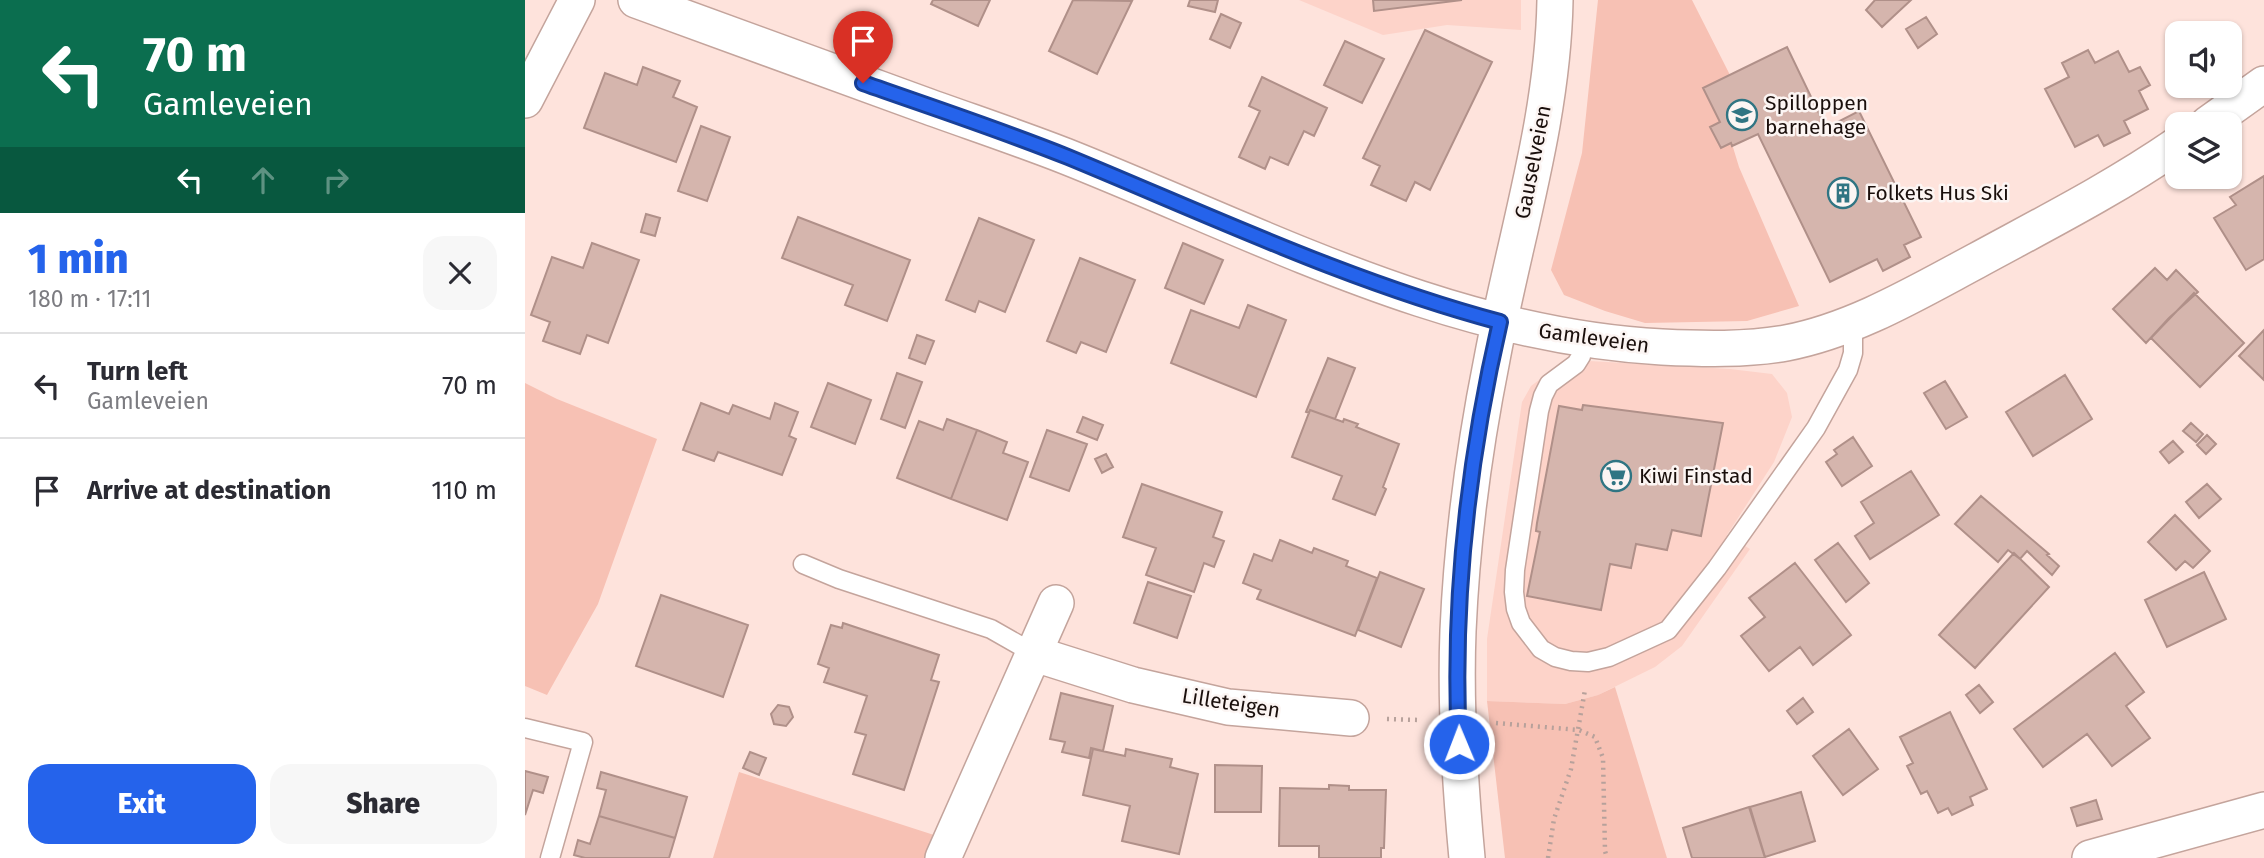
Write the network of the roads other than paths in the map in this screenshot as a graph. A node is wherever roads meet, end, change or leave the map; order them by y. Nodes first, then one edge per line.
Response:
1 (577, 0) edge
2 (636, 0) edge
3 (1555, 0) edge
4 (2264, 84) edge
5 (525, 100) edge
6 (2225, 112) edge
7 (2165, 152) edge
8 (1500, 322) junction
9 (1853, 323) junction
10 (1584, 340) junction
11 (803, 564) dead end
12 (1056, 603) dead end
13 (1035, 654) junction
14 (1351, 718) road end
15 (525, 728) edge
16 (2264, 810) edge
17 (550, 858) edge
18 (943, 858) edge
19 (1467, 858) edge
20 (2089, 858) edge

1 - 5 street
2 - 8 street, Gamleveien
3 - 8 street, Gauselveien
4 - 6 street
7 - 9 street, Gamleveien
8 - 10 street, Gamleveien
8 - 19 street, Gauselveien
9 - 10 street, Gamleveien
9 - 10 lane
11 - 13 lane, Lilleteigen
12 - 13 street
13 - 14 street, Lilleteigen
13 - 18 street
15 - 17 lane
16 - 20 street

